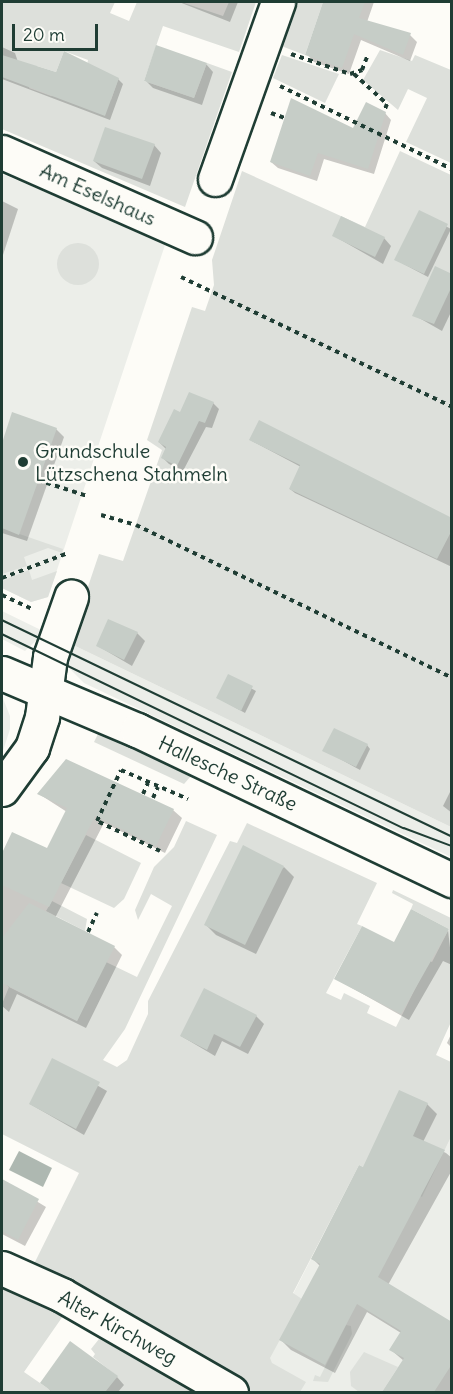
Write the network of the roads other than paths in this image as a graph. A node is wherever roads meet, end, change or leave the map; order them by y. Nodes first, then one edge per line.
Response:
1 (278, 2) edge
2 (2, 152) edge
3 (215, 179) dead end
4 (195, 237) dead end
5 (71, 597) dead end
6 (2, 673) edge
7 (44, 691) junction
8 (2, 789) edge
9 (452, 880) edge
10 (2, 1268) edge
11 (231, 1392) edge

1 - 3 street
2 - 4 street, Am Eselshaus
5 - 7 street
6 - 7 street, Hallesche Straße
7 - 8 street
7 - 9 street, Hallesche Straße
10 - 11 street, Alter Kirchweg

